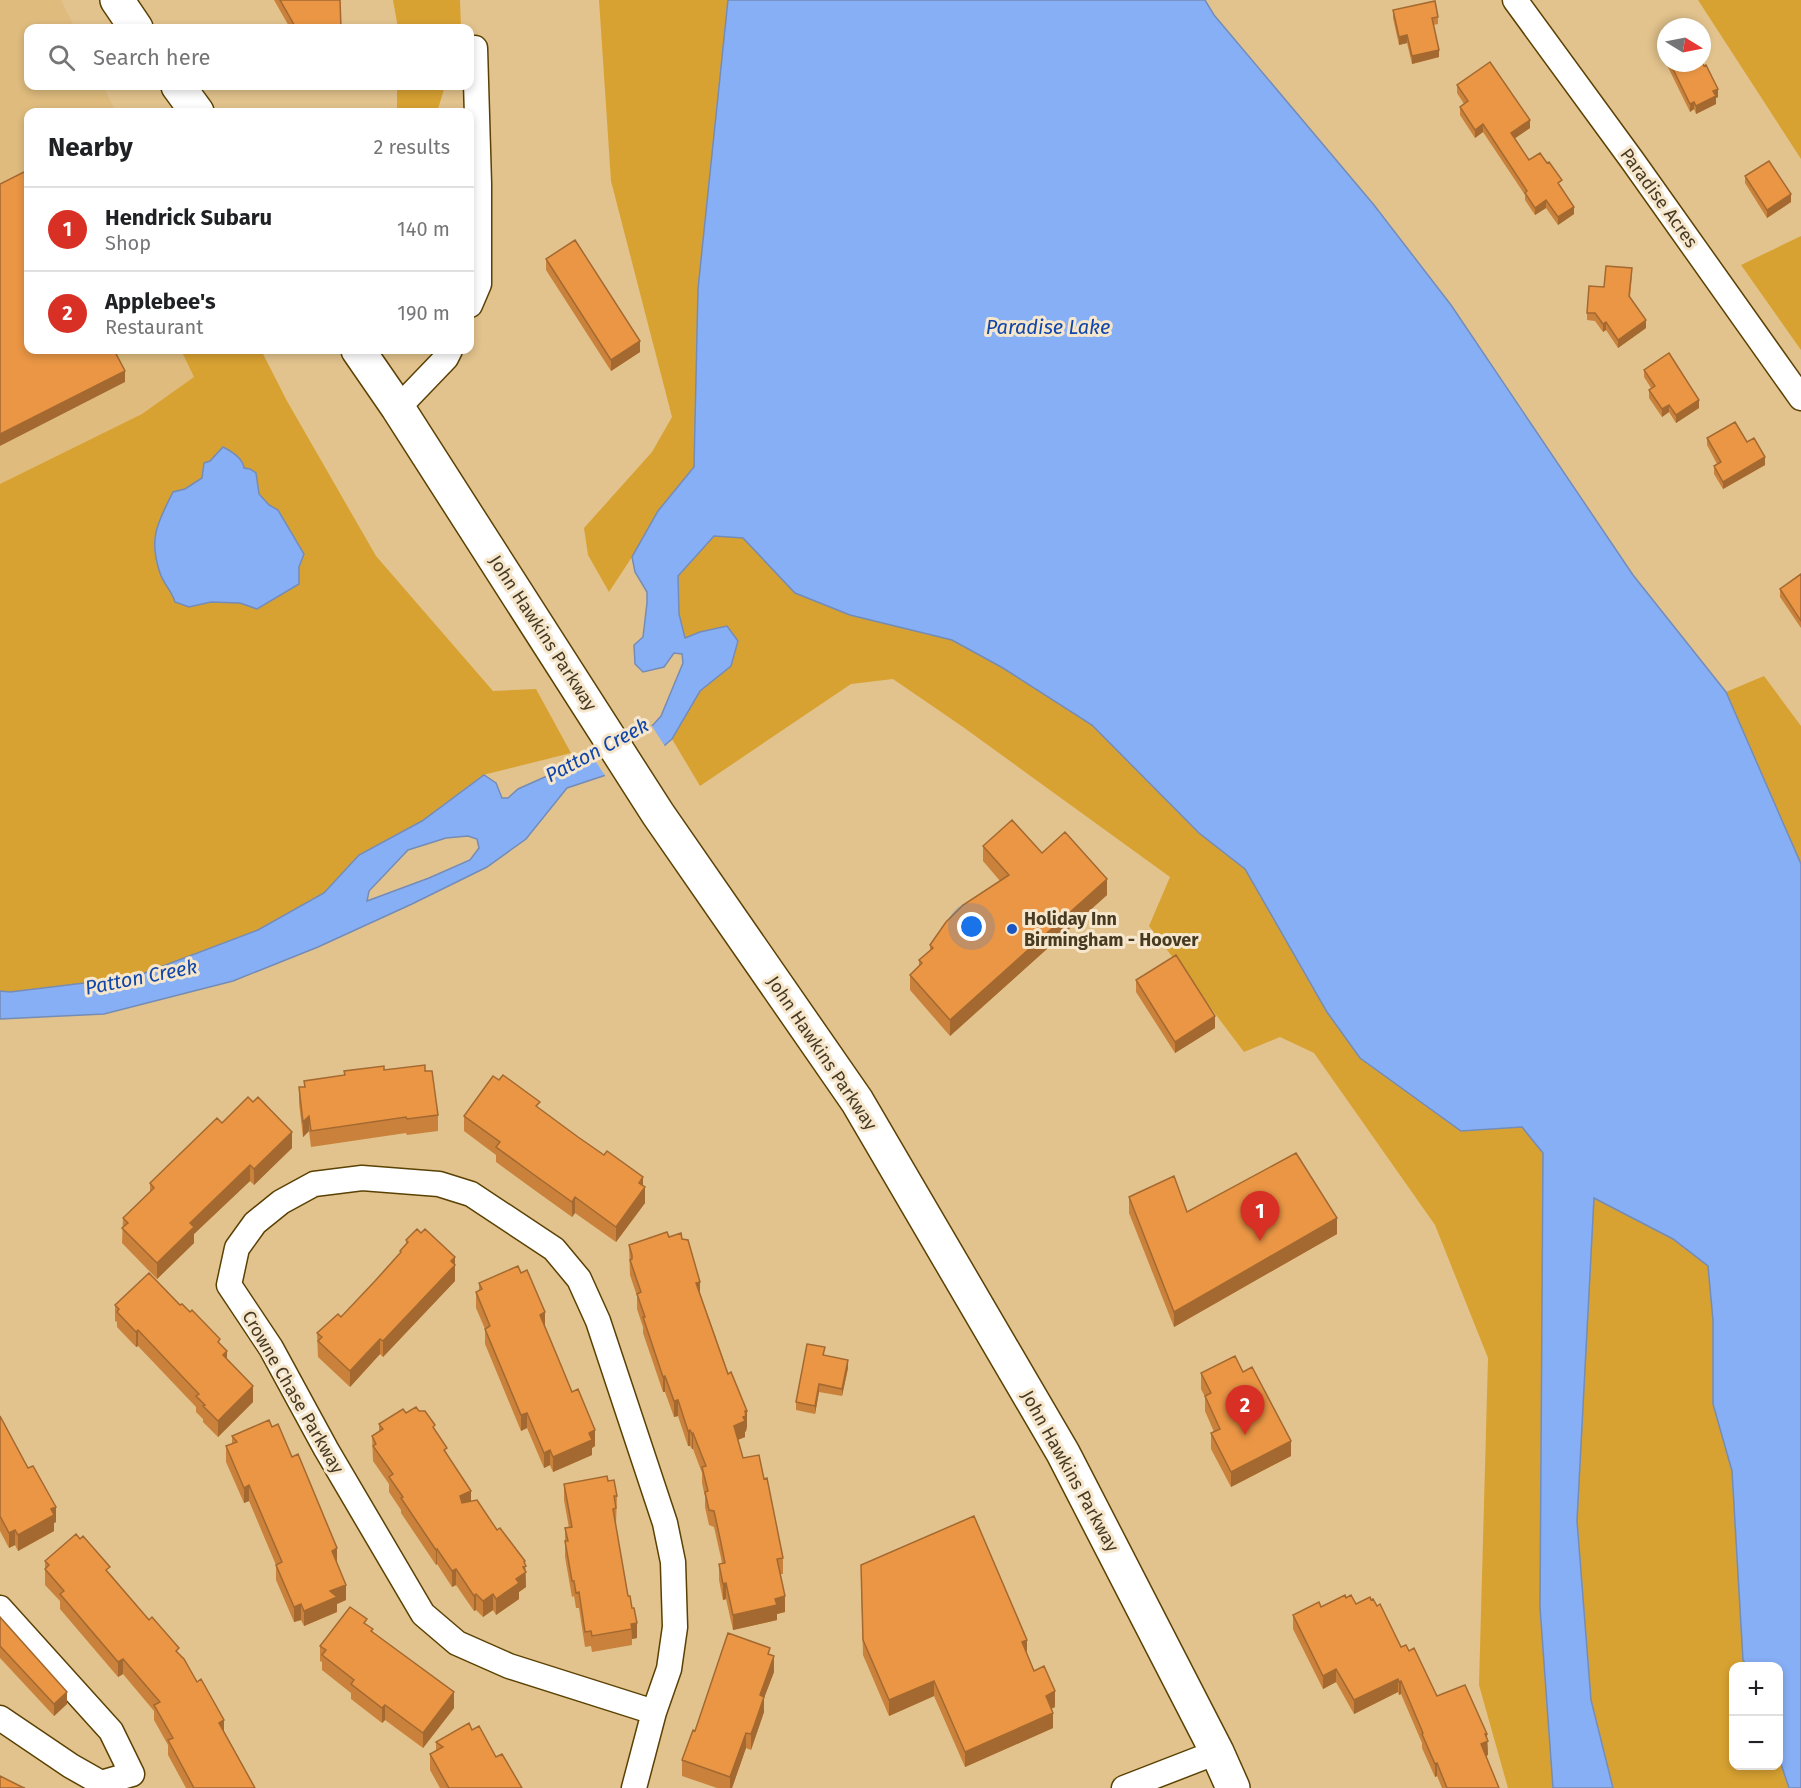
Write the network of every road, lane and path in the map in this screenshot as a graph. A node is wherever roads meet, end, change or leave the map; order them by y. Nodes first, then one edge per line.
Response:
1 (117, 0) edge
2 (1515, 0) edge
3 (133, 24) edge
4 (475, 48) dead end
5 (181, 90) edge
6 (194, 108) edge
7 (474, 296) edge
8 (361, 354) edge
9 (448, 354) edge
10 (1801, 398) edge
11 (398, 408) junction
12 (0, 1608) edge
13 (654, 1712) junction
14 (0, 1718) edge
15 (1217, 1752) junction
16 (634, 1788) edge
17 (1124, 1788) edge
18 (1233, 1788) edge

1 - 3 main road
2 - 10 street, Paradise Acres
4 - 7 street
5 - 6 main road
8 - 11 main road, John Hawkins Parkway
9 - 11 street
11 - 15 main road, John Hawkins Parkway
12 - 14 street
13 - 13 street, Crowne Chase Parkway
13 - 16 street, Crowne Chase Parkway
15 - 17 street
15 - 18 main road, John Hawkins Parkway

